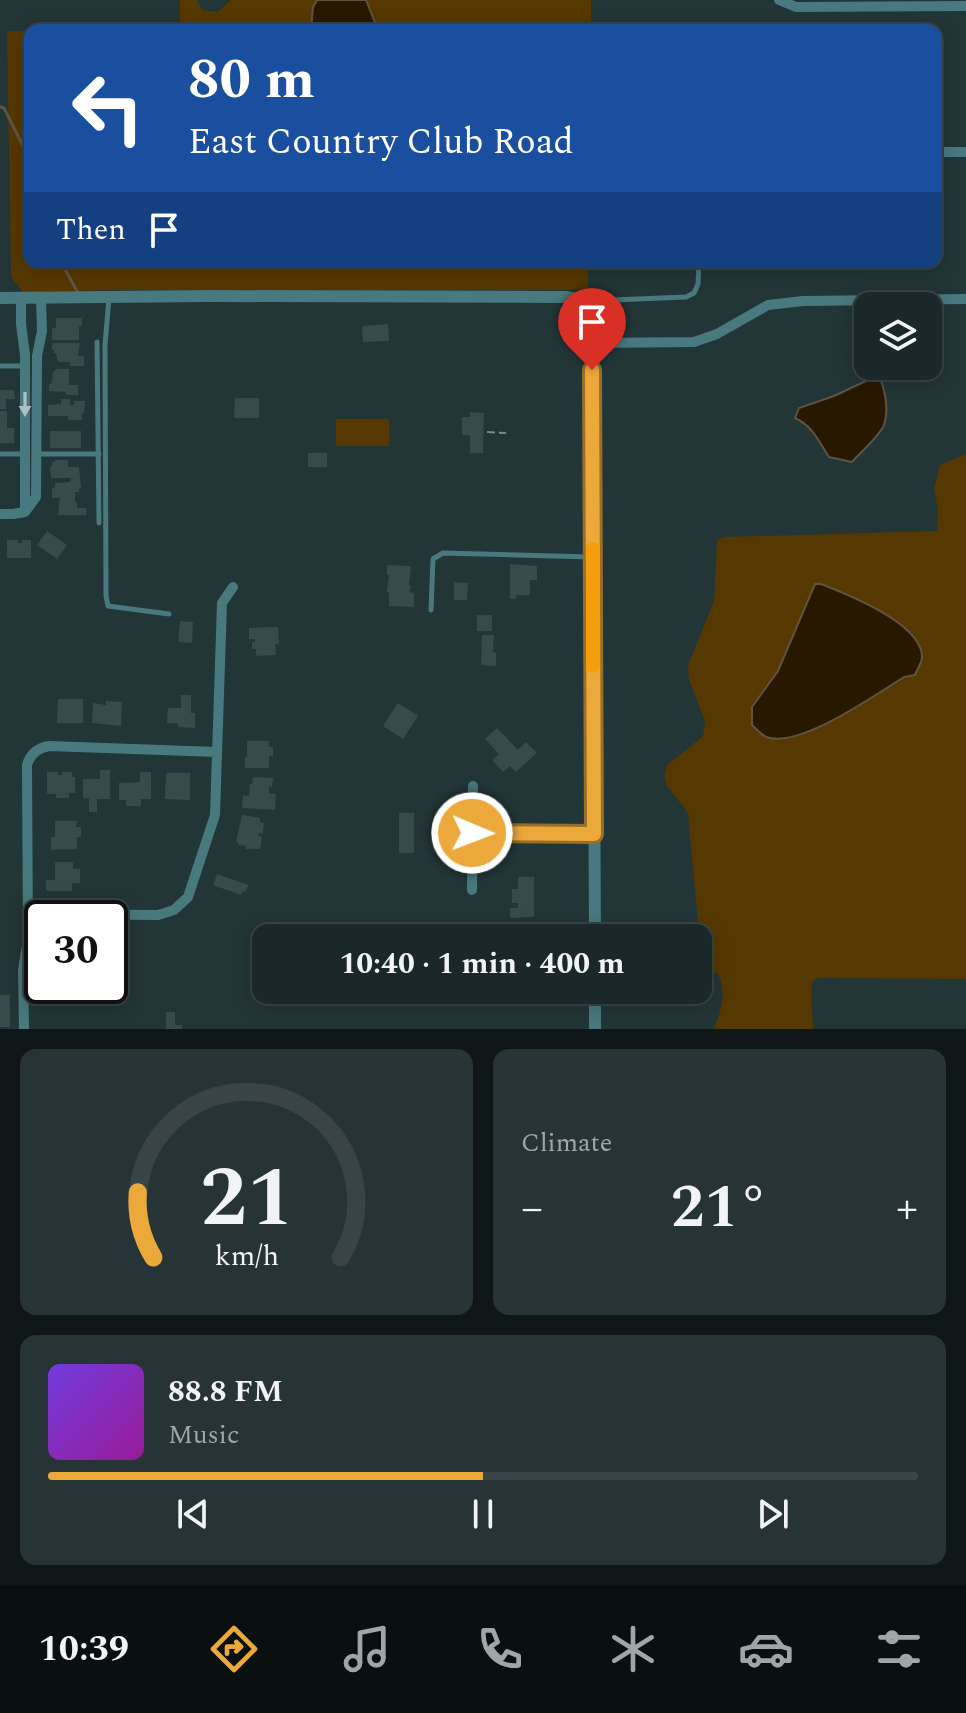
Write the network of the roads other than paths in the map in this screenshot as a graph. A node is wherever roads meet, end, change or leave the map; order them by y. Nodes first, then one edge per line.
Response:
1 (779, 0) edge
2 (966, 6) edge
3 (942, 152) edge
4 (966, 152) edge
5 (699, 268) edge
6 (109, 297) junction
7 (0, 298) edge
8 (21, 298) junction
9 (41, 298) junction
10 (966, 299) edge
11 (588, 301) junction
12 (97, 342) dead end
13 (592, 343) junction
14 (0, 366) edge
15 (31, 366) junction
16 (0, 454) edge
17 (31, 454) junction
18 (99, 454) junction
19 (0, 514) edge
20 (99, 523) dead end
21 (593, 557) junction
22 (233, 587) dead end
23 (431, 610) dead end
24 (169, 614) dead end
25 (217, 752) junction
26 (473, 786) dead end
27 (472, 833) junction
28 (594, 834) junction
29 (472, 890) dead end
30 (28, 900) edge
31 (128, 915) edge
32 (595, 924) edge
33 (24, 964) edge
34 (595, 1004) edge
35 (24, 1029) edge
36 (595, 1029) edge

1 - 2 street
3 - 4 street
5 - 11 lane
6 - 9 street
6 - 11 street
6 - 24 lane
7 - 8 street
8 - 9 street
8 - 15 street
9 - 15 street
10 - 13 street
11 - 13 street
12 - 18 lane
13 - 21 street
14 - 15 lane
15 - 17 street
16 - 17 lane
17 - 18 lane
17 - 19 street
18 - 20 lane
21 - 23 lane
21 - 28 street
22 - 25 street
25 - 30 street
25 - 31 street
26 - 27 street
27 - 28 street
27 - 29 street
28 - 32 street
33 - 35 street
34 - 36 street

